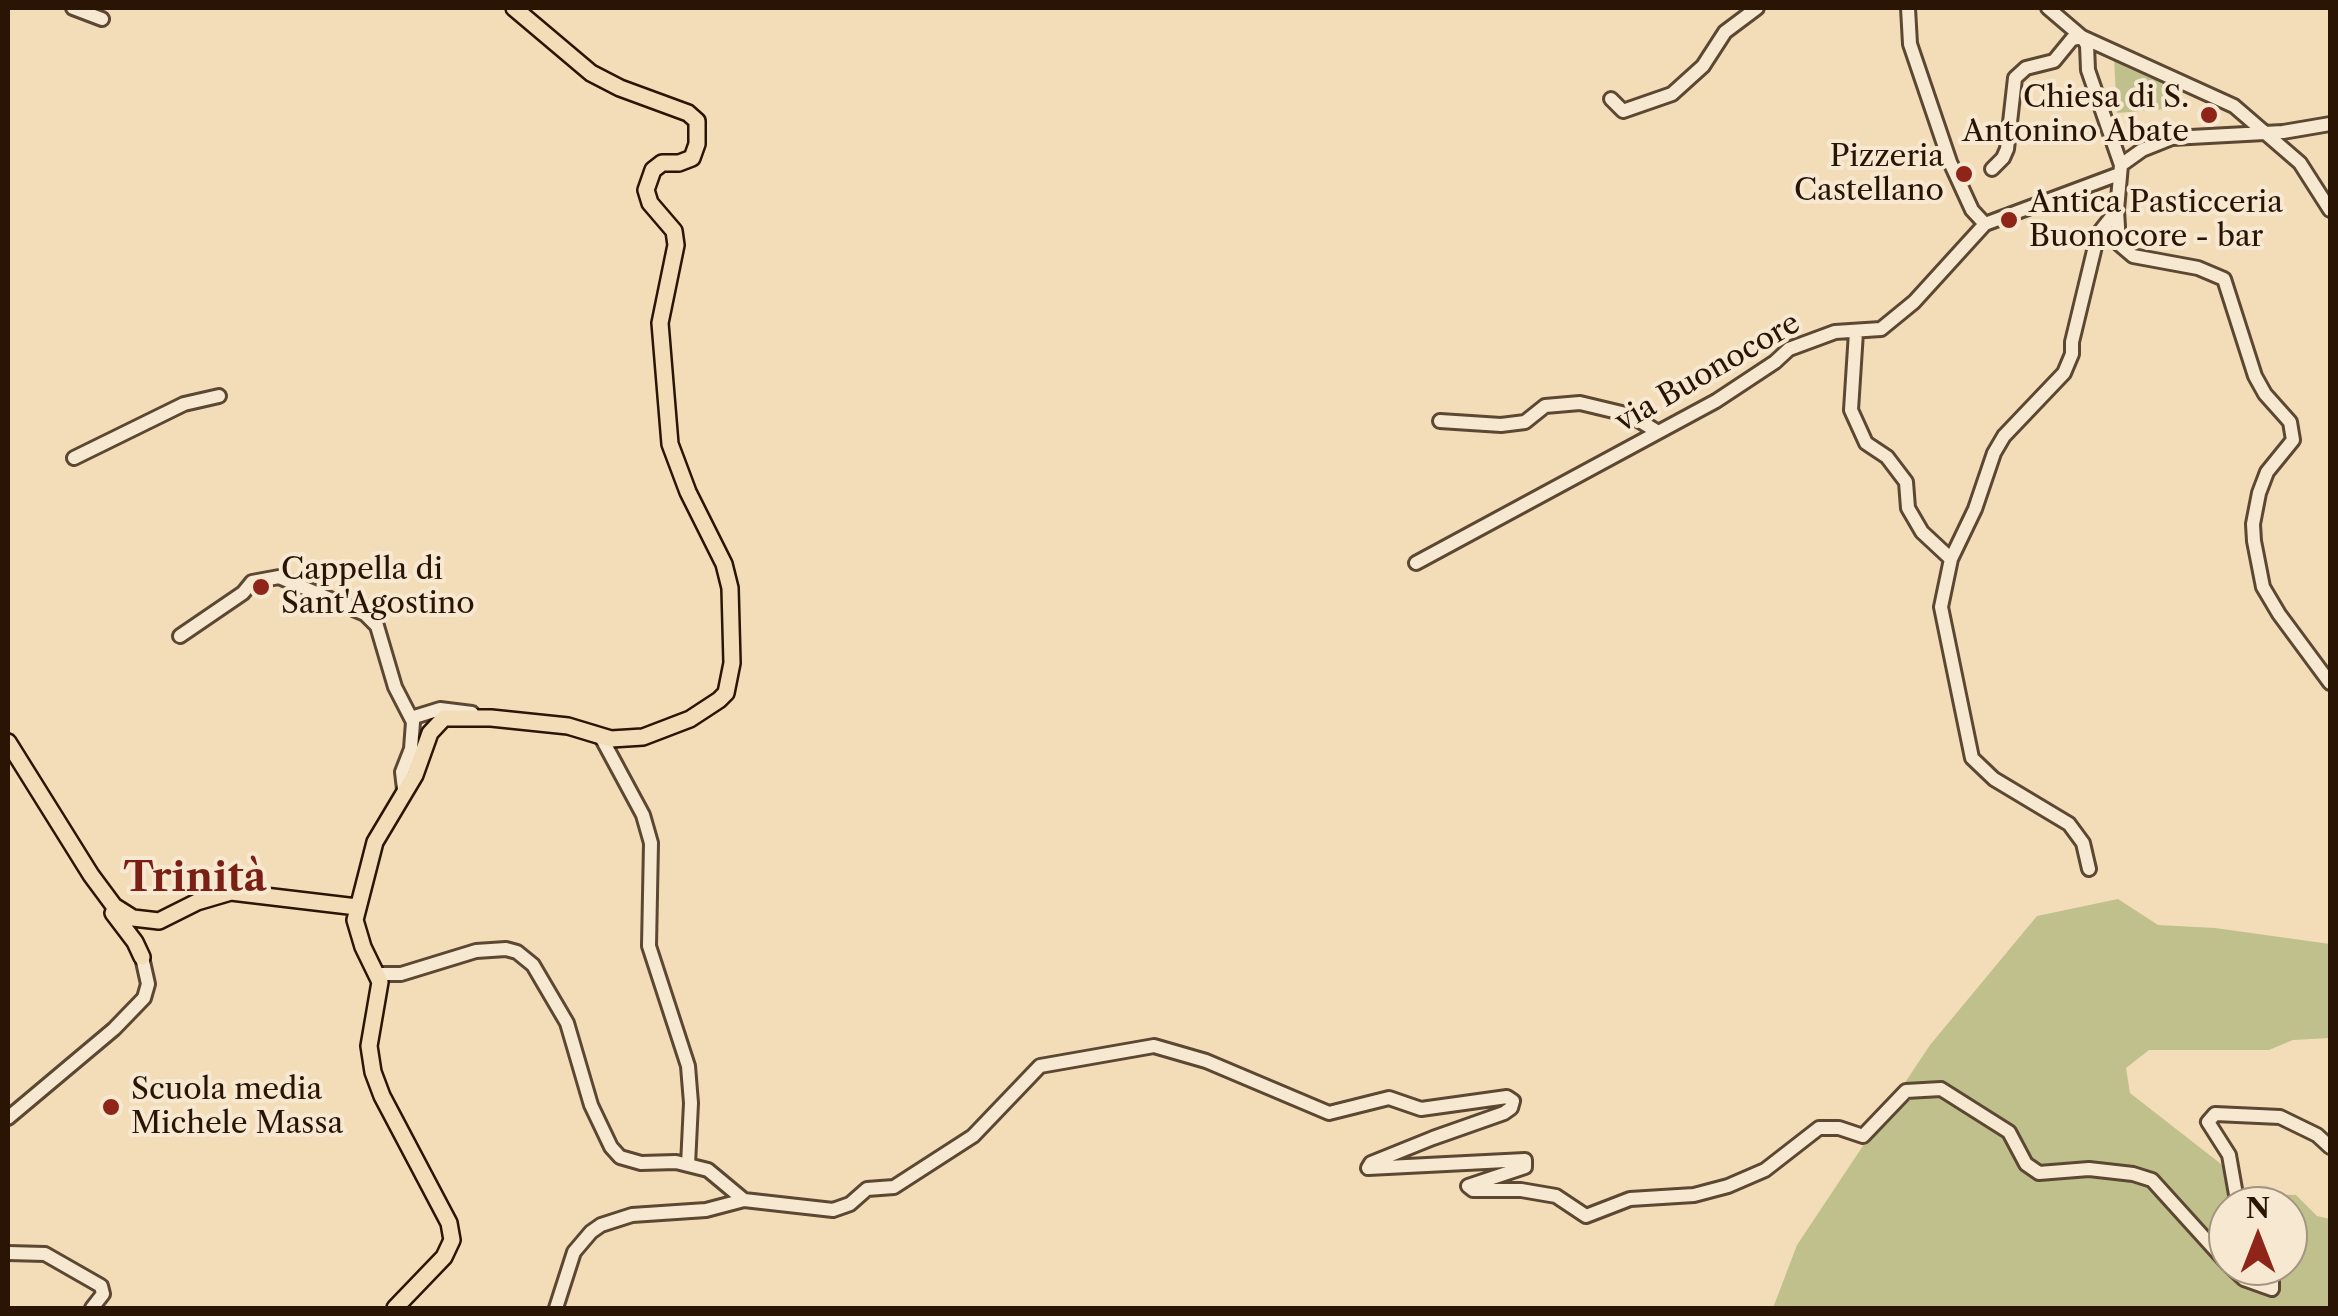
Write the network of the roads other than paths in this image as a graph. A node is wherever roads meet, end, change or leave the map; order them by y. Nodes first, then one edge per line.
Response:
1 (73, 8) edge
2 (514, 8) edge
3 (1758, 8) edge
4 (1908, 8) edge
5 (2048, 8) edge
6 (102, 18) dead end
7 (2082, 36) junction
8 (1610, 100) dead end
9 (2240, 111) junction
10 (2330, 124) edge
11 (2263, 132) junction
12 (2240, 134) junction
13 (1992, 169) dead end
14 (2120, 169) junction
15 (2117, 210) junction
16 (2330, 210) edge
17 (1985, 224) junction
18 (1856, 332) junction
19 (219, 396) dead end
20 (1440, 421) dead end
21 (1658, 432) junction
22 (74, 458) dead end
23 (1951, 559) junction
24 (1416, 563) dead end
25 (180, 636) dead end
26 (2330, 683) edge
27 (411, 718) junction
28 (485, 718) junction
29 (602, 737) junction
30 (8, 742) edge
31 (404, 789) junction
32 (2089, 868) dead end
33 (92, 875) junction
34 (356, 907) junction
35 (152, 921) junction
36 (139, 949) junction
37 (377, 974) junction
38 (8, 1118) edge
39 (2330, 1147) edge
40 (688, 1165) junction
41 (2234, 1186) edge
42 (744, 1200) junction
43 (2208, 1242) edge
44 (8, 1253) edge
45 (92, 1308) edge
46 (395, 1308) edge
47 (556, 1308) edge

1 - 6 street
2 - 29 main road
3 - 8 street
4 - 17 street
5 - 7 street
7 - 9 street
7 - 13 street
7 - 14 street
9 - 11 street
9 - 12 street
10 - 11 street
11 - 12 street
11 - 16 street
12 - 14 street
14 - 15 street
14 - 17 street, via Buonocore
15 - 23 street
15 - 26 street
17 - 18 street, via Buonocore
18 - 21 street, via Buonocore
18 - 23 street
19 - 22 street
20 - 21 street
21 - 24 street, via Buonocore
23 - 32 street
25 - 27 street
27 - 28 street
27 - 31 street
28 - 29 main road
28 - 31 main road
29 - 40 street
30 - 33 main road
31 - 34 main road
33 - 35 main road
33 - 36 main road
34 - 35 main road
34 - 37 main road
35 - 36 main road
36 - 38 street
37 - 40 street
37 - 46 main road
39 - 41 street
40 - 42 street
42 - 43 street
42 - 47 street
44 - 45 street

